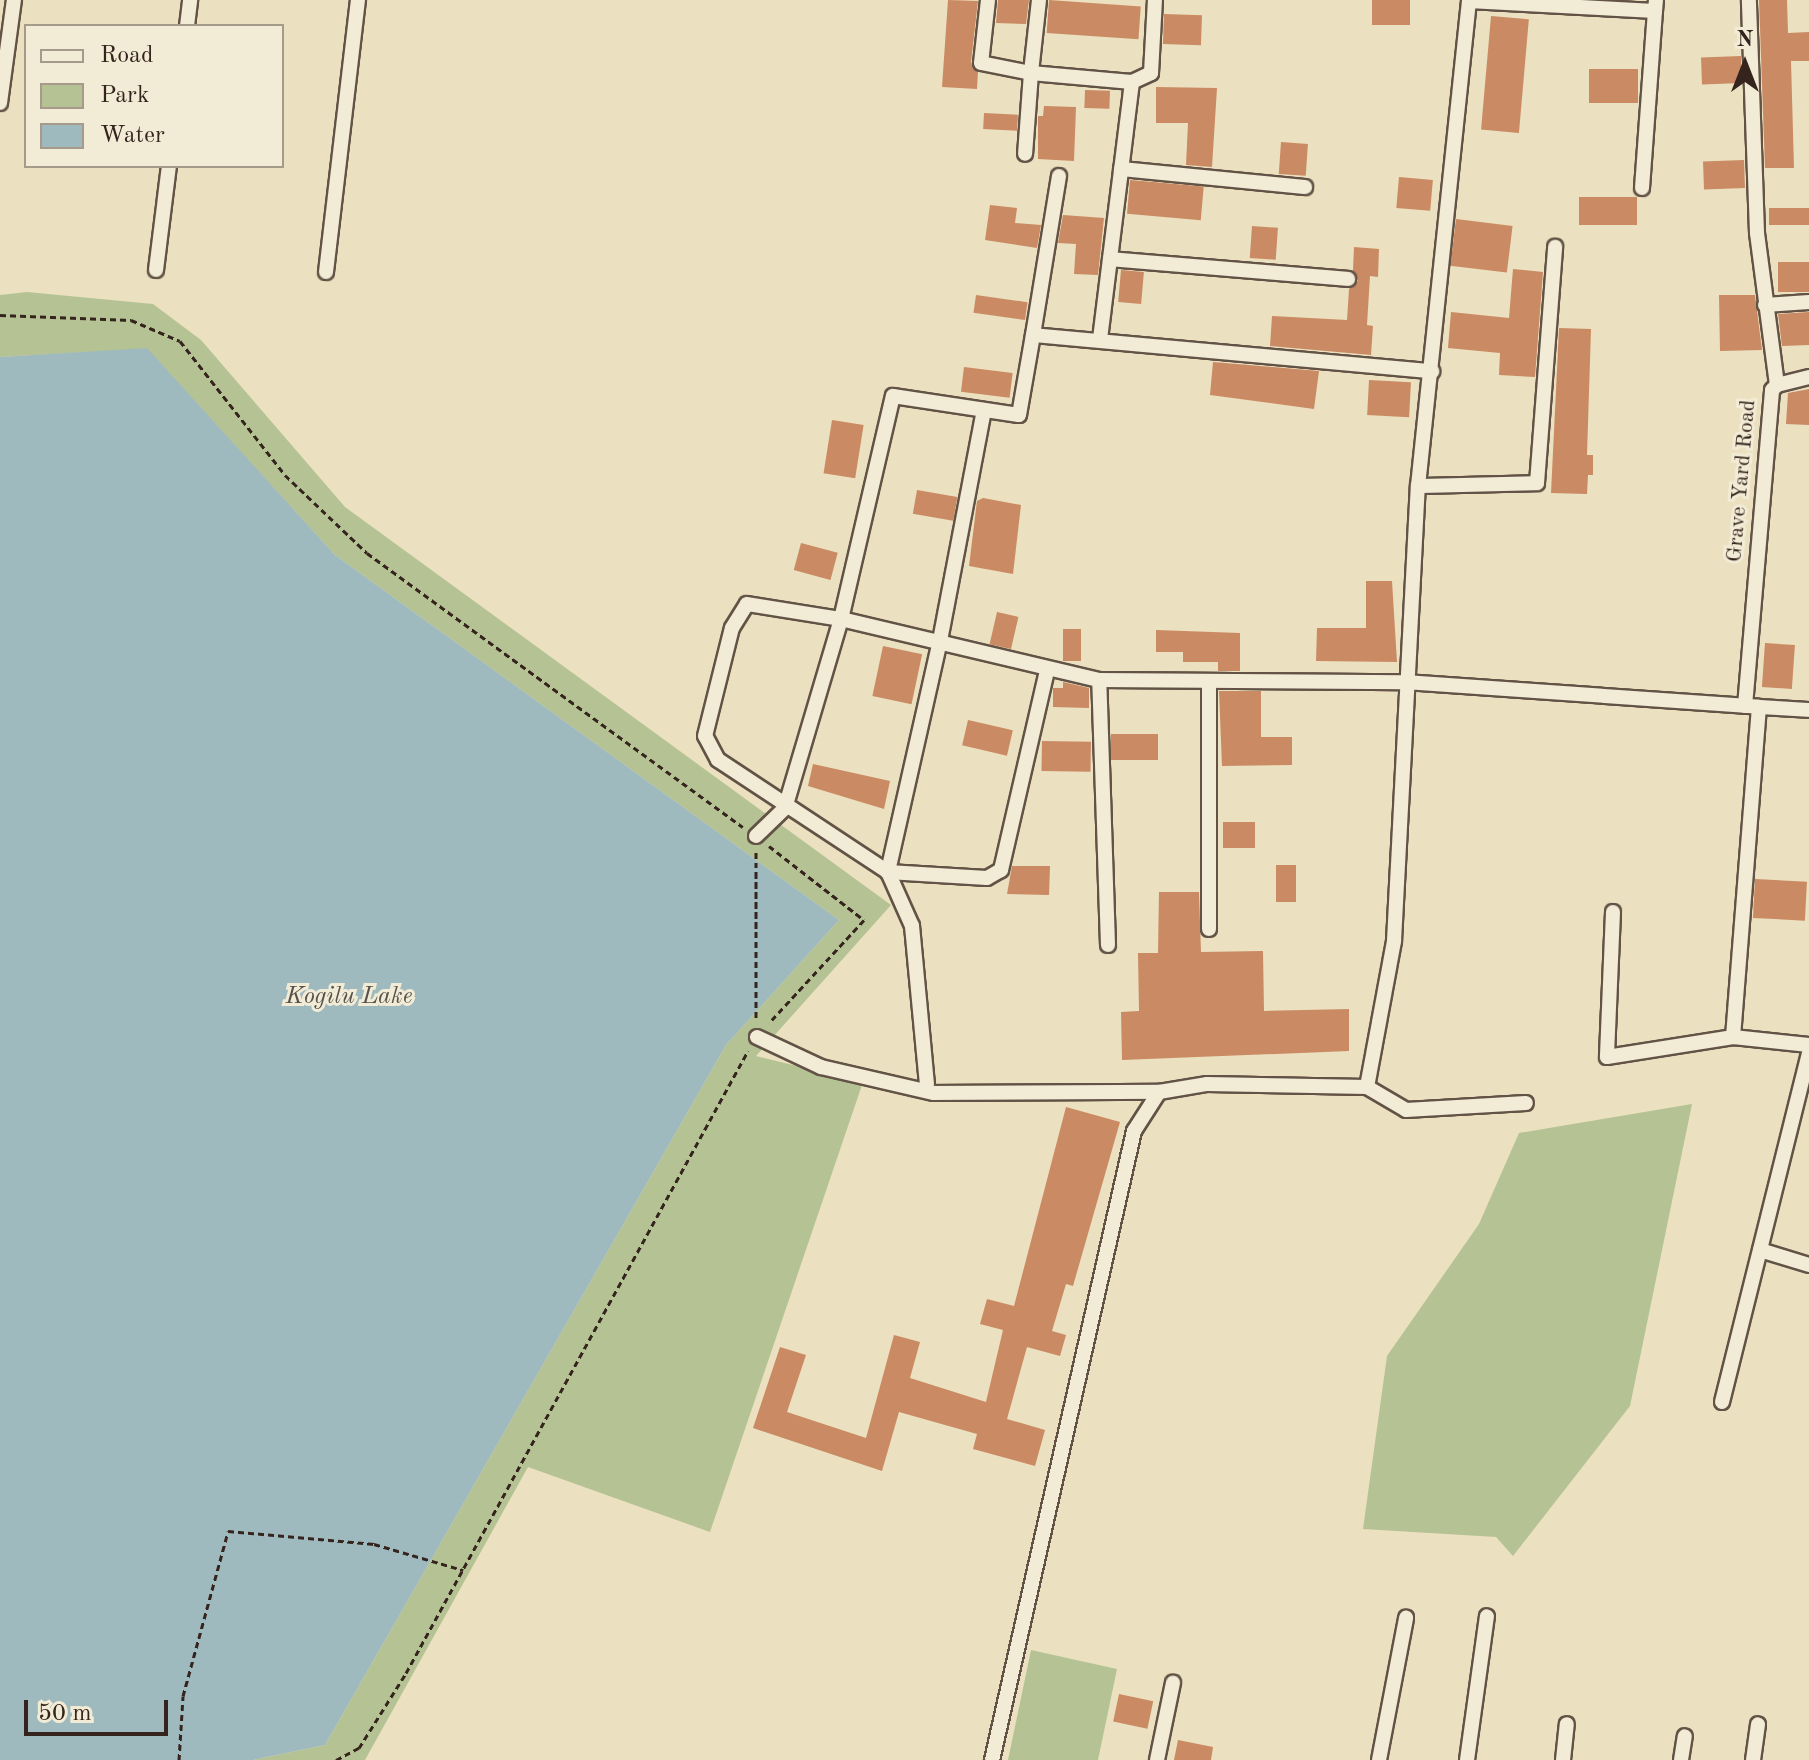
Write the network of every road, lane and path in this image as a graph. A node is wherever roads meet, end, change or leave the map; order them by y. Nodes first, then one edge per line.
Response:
1 (14, 0) edge
2 (190, 0) edge
3 (358, 0) edge
4 (988, 0) edge
5 (1039, 0) edge
6 (1155, 0) edge
7 (1749, 0) edge
8 (1469, 1) edge
9 (1655, 5) edge
10 (187, 24) edge
11 (1031, 73) junction
12 (1132, 82) junction
13 (0, 103) edge
14 (1025, 154) dead end
15 (169, 168) edge
16 (1121, 169) junction
17 (1059, 176) dead end
18 (1305, 187) dead end
19 (1642, 188) dead end
20 (1555, 247) dead end
21 (1110, 259) junction
22 (156, 270) dead end
23 (326, 272) dead end
24 (1348, 279) dead end
25 (1809, 302) edge
26 (1765, 305) junction
27 (0, 315) edge
28 (1033, 335) junction
29 (1100, 339) junction
30 (1432, 371) junction
31 (1809, 377) edge
32 (1777, 385) junction
33 (984, 410) junction
34 (1418, 486) junction
35 (841, 619) junction
36 (939, 645) junction
37 (1047, 671) junction
38 (1099, 680) junction
39 (1209, 682) junction
40 (1405, 682) junction
41 (1752, 707) junction
42 (1809, 710) edge
43 (785, 808) junction
44 (756, 836) junction
45 (888, 872) junction
46 (1613, 912) dead end
47 (1209, 929) dead end
48 (1108, 945) dead end
49 (757, 1037) junction
50 (1733, 1037) junction
51 (1809, 1045) edge
52 (1809, 1054) edge
53 (927, 1084) dead end
54 (1367, 1087) junction
55 (1159, 1092) junction
56 (1526, 1103) dead end
57 (1760, 1250) junction
58 (1809, 1265) edge
59 (1722, 1402) dead end
60 (463, 1570) junction
61 (1487, 1616) dead end
62 (1406, 1618) dead end
63 (1173, 1683) dead end
64 (1567, 1724) dead end
65 (1758, 1724) dead end
66 (1685, 1736) dead end
67 (179, 1760) edge
68 (336, 1760) edge
69 (992, 1760) edge
70 (1157, 1760) edge
71 (1379, 1760) edge
72 (1467, 1760) edge
73 (1563, 1760) edge
74 (1681, 1760) edge
75 (1753, 1760) edge

1 - 13 street
2 - 10 street
3 - 23 street
4 - 11 street
5 - 11 street
6 - 12 street
7 - 26 street, Grave Yard Road
8 - 9 street
8 - 30 street
9 - 19 street
11 - 12 street
11 - 14 street
12 - 16 street
15 - 22 street
16 - 18 street
16 - 21 street
17 - 28 street
20 - 34 street
21 - 24 street
21 - 29 street
25 - 26 street
26 - 32 street, Grave Yard Road
27 - 44 path
28 - 29 street
28 - 33 street
29 - 30 street
30 - 34 street
31 - 32 street
32 - 41 street, Grave Yard Road
33 - 35 street
33 - 36 street
34 - 40 street
35 - 36 street
35 - 43 street
35 - 43 street
36 - 37 street
36 - 45 street
37 - 38 street
37 - 45 street
38 - 39 street
38 - 48 street
39 - 40 street
39 - 47 street
40 - 41 street
40 - 54 street
41 - 42 street
41 - 50 street, Grave Yard Road
43 - 44 street
43 - 45 street
44 - 49 path
44 - 49 path
45 - 53 street
46 - 50 street
49 - 55 street
49 - 60 path
50 - 51 street
52 - 57 street
54 - 55 street
54 - 56 street
55 - 69 street
57 - 58 street
57 - 59 street
60 - 67 path
60 - 68 path
61 - 72 street
62 - 71 street
63 - 70 street
64 - 73 street
65 - 75 street
66 - 74 street

